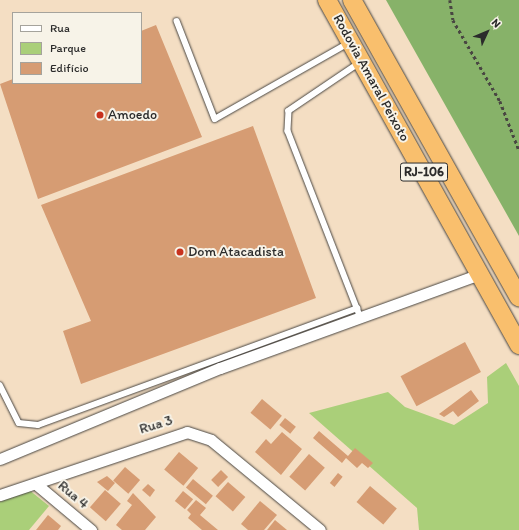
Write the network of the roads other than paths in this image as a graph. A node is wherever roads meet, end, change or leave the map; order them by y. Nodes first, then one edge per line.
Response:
1 (327, 0) edge
2 (352, 0) edge
3 (177, 21) dead end
4 (351, 42) junction
5 (362, 62) junction
6 (480, 274) junction
7 (519, 297) edge
8 (359, 312) junction
9 (519, 345) edge
10 (0, 385) edge
11 (0, 459) edge
12 (36, 484) junction
13 (0, 495) edge
14 (91, 530) edge
15 (320, 530) edge

1 - 4 highway, Rodovia Amaral Peixoto / RJ-106
2 - 7 highway, Rodovia Amaral Peixoto / RJ-106
3 - 4 lane
4 - 5 highway, Rodovia Amaral Peixoto / RJ-106
5 - 6 highway, Rodovia Amaral Peixoto / RJ-106
5 - 8 lane
6 - 8 street
6 - 9 highway, Rodovia Amaral Peixoto / RJ-106
8 - 10 lane
8 - 11 street
12 - 13 street, Rua 3
12 - 14 street, Rua 4
12 - 15 street, Rua 3

